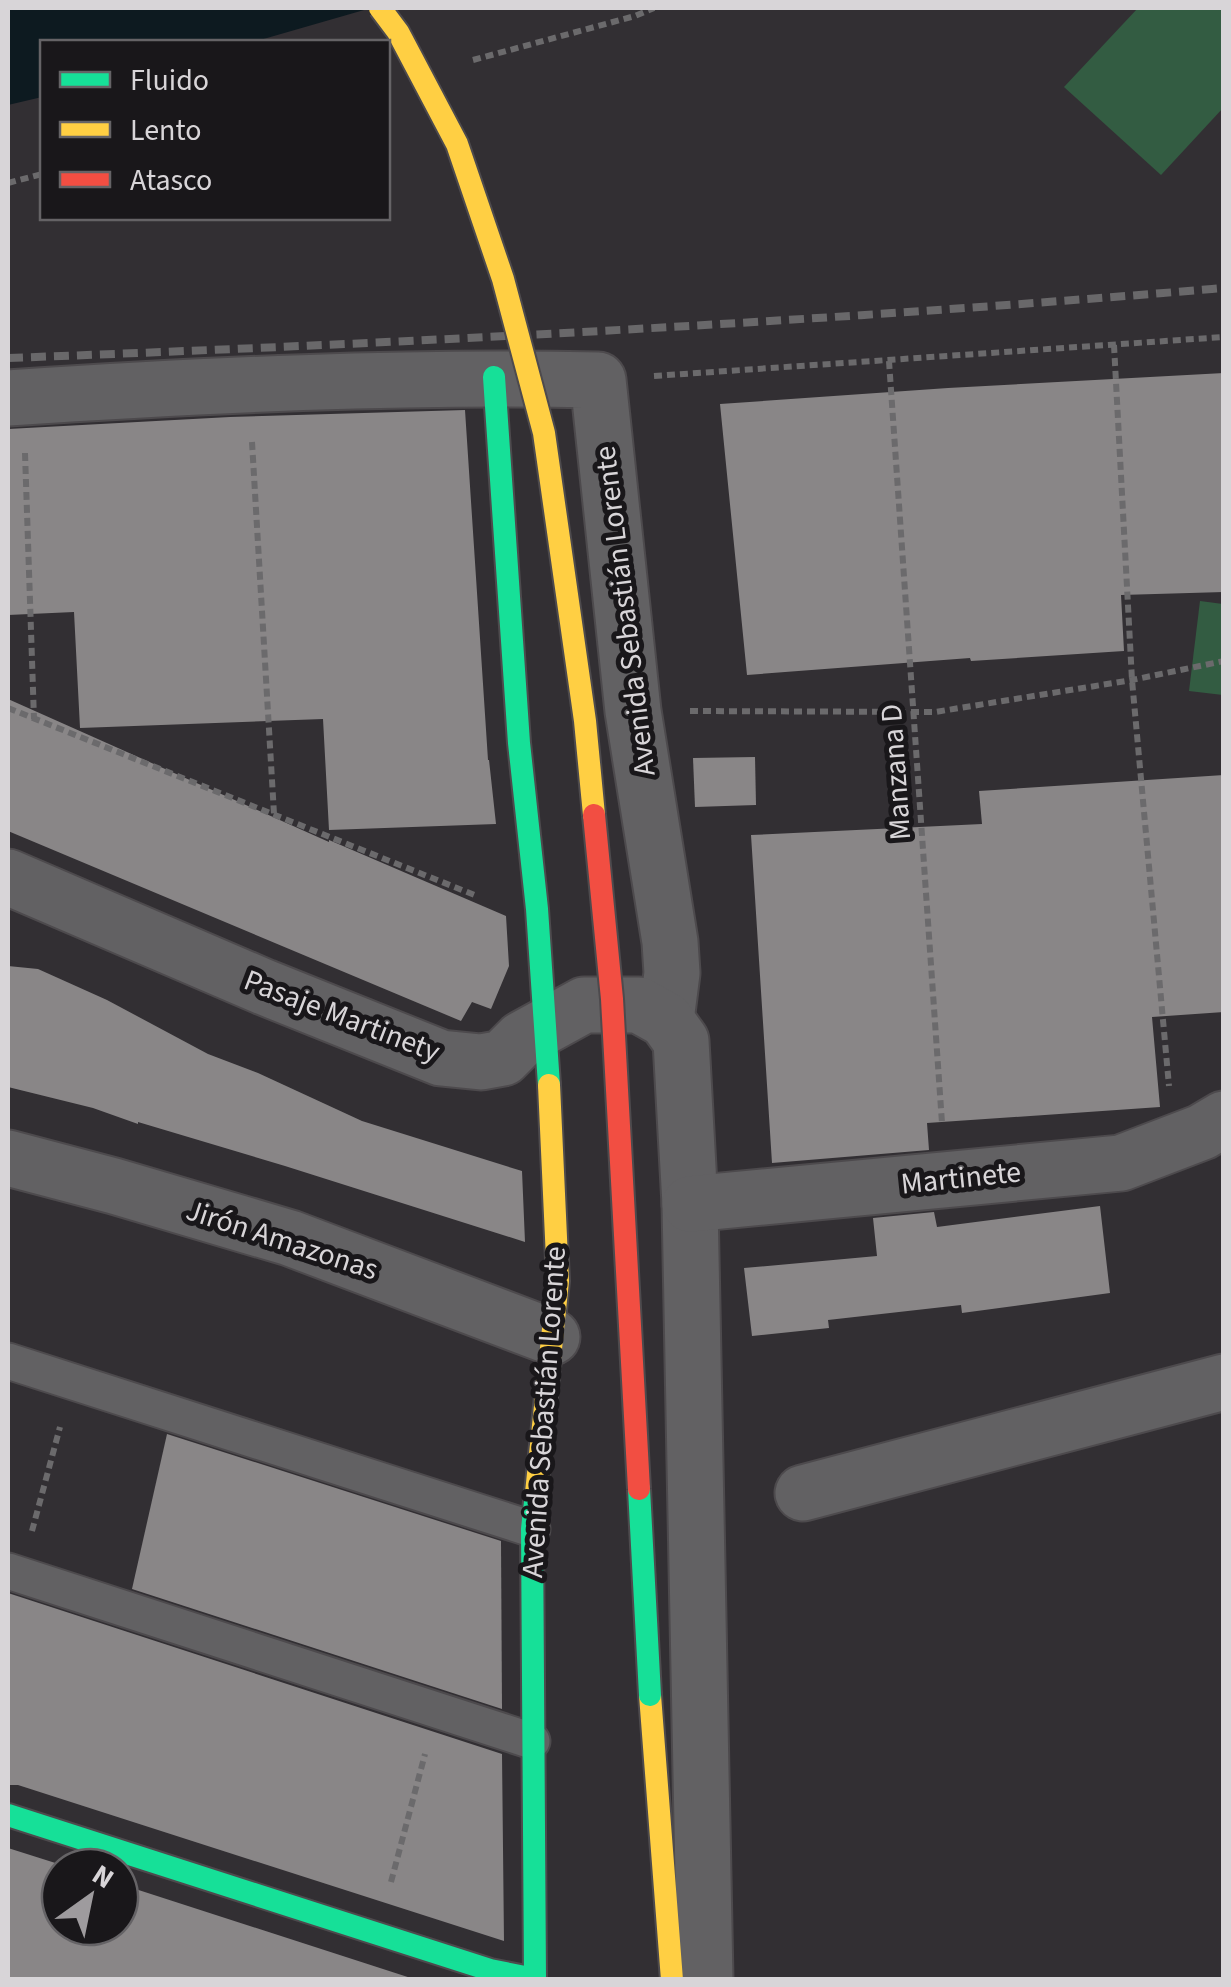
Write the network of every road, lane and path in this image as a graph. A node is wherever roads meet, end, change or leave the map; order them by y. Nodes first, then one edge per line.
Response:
1 (380, 8) edge
2 (654, 8) edge
3 (468, 62) dead end
4 (40, 174) edge
5 (8, 182) edge
6 (1224, 337) edge
7 (1114, 345) junction
8 (889, 361) junction
9 (494, 378) junction
10 (598, 380) junction
11 (248, 386) junction
12 (16, 398) edge
13 (1224, 661) edge
14 (1132, 680) junction
15 (8, 708) edge
16 (633, 711) junction
17 (914, 712) junction
18 (34, 719) junction
19 (274, 814) junction
20 (8, 877) edge
21 (537, 909) junction
22 (666, 1020) junction
23 (546, 1024) junction
24 (1224, 1119) edge
25 (1174, 1142) junction
26 (8, 1158) edge
27 (945, 1180) junction
28 (690, 1204) junction
29 (552, 1337) junction
30 (8, 1362) edge
31 (1224, 1382) edge
32 (72, 1384) junction
33 (802, 1493) dead end
34 (532, 1529) junction
35 (14, 1573) edge
36 (437, 1711) junction
37 (532, 1741) junction
38 (8, 1815) edge
39 (377, 1934) junction
40 (536, 1980) edge
41 (672, 1980) edge
42 (705, 1980) edge

1 - 41 main road, bridge
2 - 3 path
4 - 5 path
6 - 7 path
7 - 8 path
7 - 14 path
8 - 10 path
8 - 17 path, Manzana D
9 - 10 street
9 - 11 street
9 - 21 main road, Avenida Sebastián Lorente
10 - 16 street, Avenida Sebastián Lorente
11 - 12 street
11 - 19 path
12 - 18 path
13 - 14 path
14 - 17 path
14 - 25 path
15 - 18 path
16 - 17 path
16 - 22 street, Avenida Sebastián Lorente
17 - 27 path, Manzana D
18 - 19 path
19 - 21 path
20 - 23 street, Pasaje Martinety
21 - 23 main road, Avenida Sebastián Lorente
22 - 23 street, Pasaje Martinety
22 - 28 street
23 - 29 main road, Avenida Sebastián Lorente
24 - 25 street, Martinete
25 - 27 street, Martinete
26 - 29 street, Jirón Amazonas
27 - 28 street, Martinete
28 - 42 street
29 - 34 main road, Avenida Sebastián Lorente
30 - 32 lane
31 - 33 street
32 - 34 lane
32 - 35 path
34 - 37 main road, Avenida Sebastián Lorente
35 - 36 lane
36 - 37 lane
36 - 39 path
37 - 40 main road, Avenida Sebastián Lorente
38 - 39 main road
39 - 40 main road

